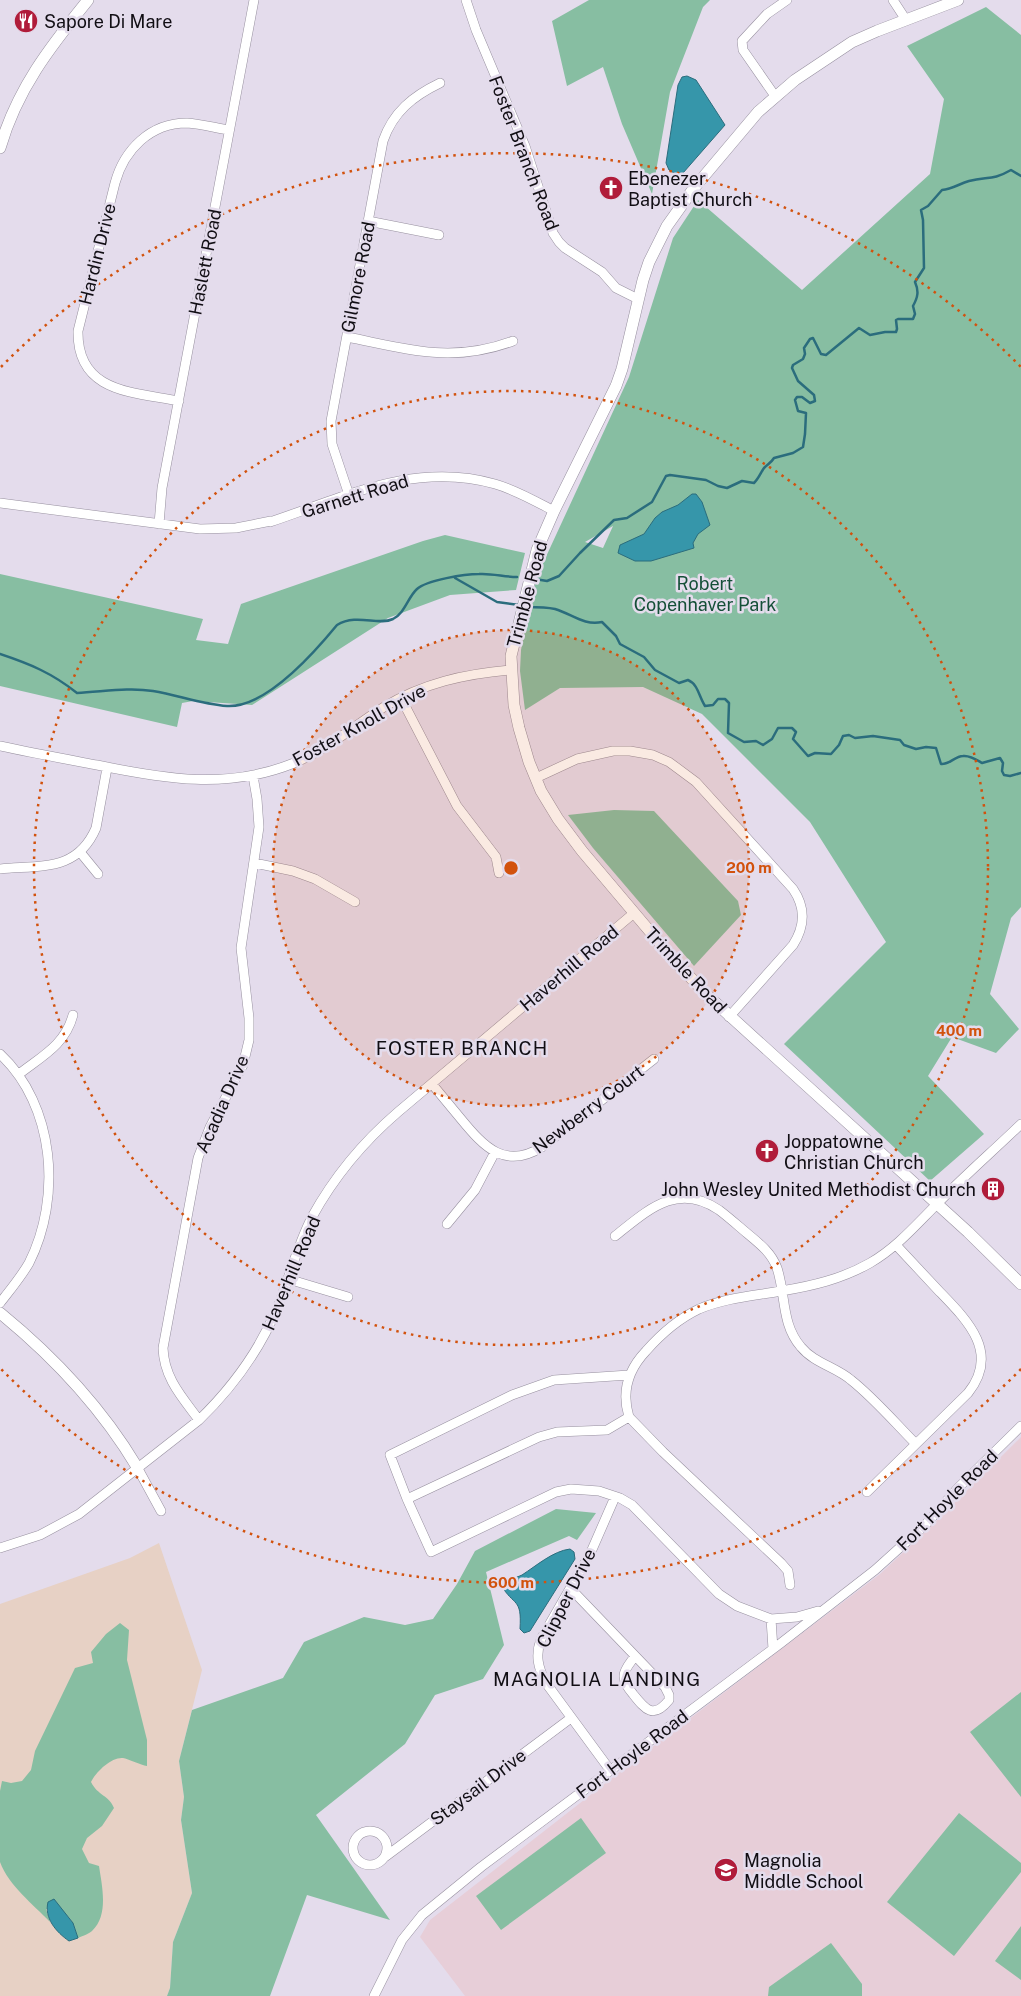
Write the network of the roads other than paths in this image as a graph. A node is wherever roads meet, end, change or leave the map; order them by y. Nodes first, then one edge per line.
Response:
1 (88, 0) edge
2 (254, 0) edge
3 (466, 0) edge
4 (788, 0) edge
5 (893, 0) edge
6 (958, 0) edge
7 (906, 20) junction
8 (440, 83) dead end
9 (775, 96) junction
10 (229, 130) junction
11 (2, 134) edge
12 (0, 148) edge
13 (368, 221) junction
14 (439, 235) dead end
15 (638, 298) junction
16 (346, 337) junction
17 (513, 340) dead end
18 (179, 401) junction
19 (349, 495) junction
20 (0, 504) edge
21 (554, 510) junction
22 (159, 524) junction
23 (510, 670) junction
24 (401, 698) junction
25 (0, 746) edge
26 (107, 768) junction
27 (253, 776) junction
28 (536, 778) junction
29 (80, 852) junction
30 (254, 864) junction
31 (0, 869) edge
32 (499, 873) dead end
33 (98, 874) dead end
34 (355, 902) dead end
35 (634, 913) junction
36 (73, 1015) dead end
37 (729, 1017) junction
38 (0, 1054) edge
39 (654, 1059) dead end
40 (19, 1074) junction
41 (432, 1084) junction
42 (1021, 1124) edge
43 (495, 1152) junction
44 (937, 1204) junction
45 (447, 1224) dead end
46 (615, 1236) dead end
47 (896, 1245) junction
48 (288, 1279) junction
49 (1021, 1284) edge
50 (781, 1291) junction
51 (348, 1297) dead end
52 (0, 1303) edge
53 (0, 1313) edge
54 (629, 1375) junction
55 (628, 1417) junction
56 (199, 1420) junction
57 (1021, 1426) edge
58 (916, 1444) junction
59 (137, 1467) junction
60 (867, 1492) dead end
61 (615, 1497) junction
62 (407, 1500) junction
63 (161, 1511) dead end
64 (0, 1548) edge
65 (790, 1585) dead end
66 (571, 1589) junction
67 (825, 1608) junction
68 (771, 1619) junction
69 (773, 1649) junction
70 (636, 1656) junction
71 (571, 1718) junction
72 (610, 1770) junction
73 (385, 1857) dead end
74 (374, 1996) edge

1 - 11 street
2 - 10 street, Haslett Road
3 - 15 street, Foster Branch Road
4 - 9 street
5 - 7 street
6 - 7 street, Trimble Road
7 - 9 street, Trimble Road
8 - 13 street, Gilmore Road
9 - 15 street, Trimble Road
10 - 18 street, Haslett Road
10 - 18 street, Hardin Drive
11 - 12 street
13 - 14 street
13 - 16 street, Gilmore Road
15 - 21 street, Trimble Road
16 - 17 street
16 - 19 street, Gilmore Road
18 - 22 street, Haslett Road
19 - 21 street, Garnett Road
19 - 22 street, Garnett Road
20 - 22 street, Garnett Road
21 - 23 street, Trimble Road
23 - 24 street, Foster Knoll Drive
23 - 28 street, Trimble Road
24 - 27 street, Foster Knoll Drive
24 - 32 street
25 - 26 street, Foster Knoll Drive
26 - 27 street, Foster Knoll Drive
26 - 29 street
27 - 30 street, Acadia Drive
28 - 35 street, Trimble Road
28 - 37 street
29 - 31 street
29 - 33 street
30 - 34 street
30 - 56 street, Acadia Drive
35 - 37 street, Trimble Road
35 - 41 street, Haverhill Road
36 - 40 street
37 - 44 street, Trimble Road
38 - 40 street
39 - 43 street, Newberry Court
40 - 52 street
41 - 43 street, Newberry Court
41 - 48 street, Haverhill Road
42 - 44 street
43 - 45 street
44 - 47 street
44 - 49 street, Trimble Road
46 - 50 street
47 - 50 street
47 - 58 street
48 - 51 street
48 - 56 street, Haverhill Road
50 - 54 street
50 - 58 street
53 - 59 street
54 - 55 street
54 - 62 street
55 - 62 street
55 - 65 street
56 - 59 street, Haverhill Road
57 - 67 street, Fort Hoyle Road
58 - 60 street
59 - 63 street
59 - 64 street, Haverhill Road
61 - 62 street
61 - 66 street, Clipper Drive
61 - 68 street
66 - 70 street
66 - 71 street, Clipper Drive
67 - 68 street
67 - 69 street, Fort Hoyle Road
68 - 69 street
69 - 72 street, Fort Hoyle Road
70 - 70 street
71 - 72 street, Clipper Drive
71 - 73 street, Staysail Drive
72 - 74 street, Fort Hoyle Road

